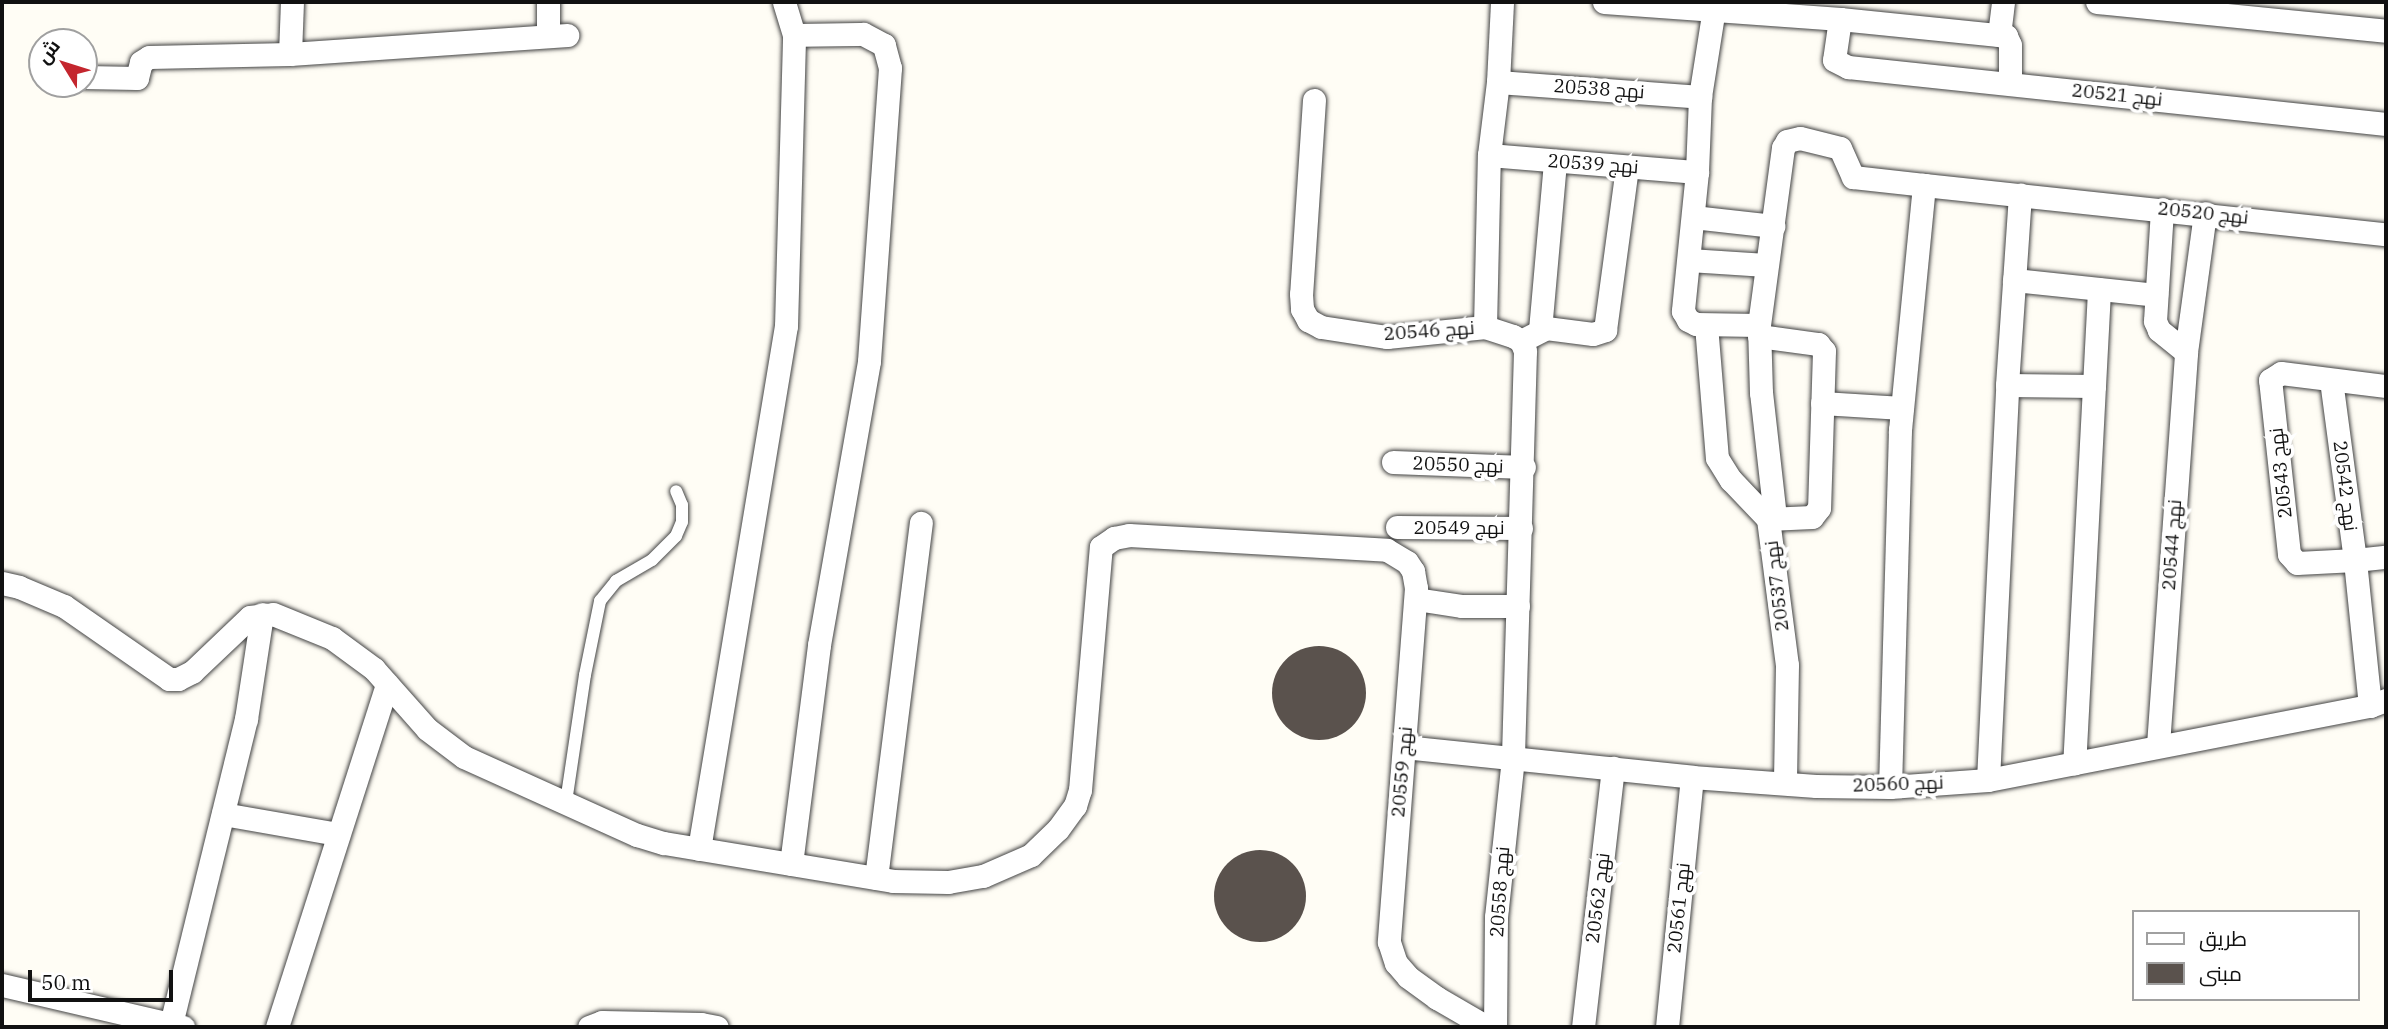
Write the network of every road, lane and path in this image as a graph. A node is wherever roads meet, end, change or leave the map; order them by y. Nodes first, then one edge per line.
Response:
1 (292, 2) edge
2 (548, 2) edge
3 (784, 2) edge
4 (1502, 2) edge
5 (1605, 2) edge
6 (2003, 2) edge
7 (2097, 2) edge
8 (1714, 6) edge
9 (1840, 19) junction
10 (2386, 31) edge
11 (794, 35) junction
12 (1999, 35) junction
13 (290, 54) junction
14 (98, 77) edge
15 (1498, 82) junction
16 (2010, 83) junction
17 (1700, 97) junction
18 (1314, 100) dead end
19 (2386, 124) edge
20 (1489, 155) junction
21 (1555, 161) junction
22 (1697, 165) junction
23 (1627, 167) junction
24 (1924, 185) junction
25 (2020, 194) junction
26 (2162, 209) junction
27 (2204, 212) junction
28 (1693, 217) junction
29 (1773, 226) junction
30 (2386, 233) edge
31 (1689, 260) junction
32 (1766, 265) junction
33 (2014, 280) junction
34 (2099, 289) junction
35 (2156, 295) junction
36 (1706, 325) junction
37 (1485, 327) junction
38 (1759, 331) junction
39 (1531, 335) junction
40 (2183, 350) junction
41 (2331, 380) junction
42 (2007, 385) junction
43 (2094, 386) junction
44 (2386, 386) edge
45 (1822, 403) junction
46 (1902, 408) junction
47 (1393, 462) dead end
48 (1524, 467) junction
49 (676, 491) dead end
50 (1772, 518) junction
51 (921, 523) dead end
52 (1397, 527) dead end
53 (1521, 528) junction
54 (2386, 557) edge
55 (2355, 560) junction
56 (2, 583) edge
57 (1416, 589) junction
58 (1518, 606) junction
59 (262, 614) junction
60 (387, 684) junction
61 (2378, 703) edge
62 (2158, 746) junction
63 (1404, 747) junction
64 (1513, 758) junction
65 (2074, 763) junction
66 (1613, 768) junction
67 (1988, 780) junction
68 (1691, 783) junction
69 (1785, 783) junction
70 (1890, 787) junction
71 (566, 802) junction
72 (223, 814) junction
73 (338, 834) junction
74 (699, 849) junction
75 (792, 864) junction
76 (876, 878) junction
77 (2, 985) edge
78 (177, 1026) edge
79 (277, 1027) edge
80 (589, 1027) edge
81 (717, 1027) edge
82 (1488, 1027) edge
83 (1495, 1027) edge
84 (1583, 1027) edge
85 (1667, 1027) edge

1 - 13 street
2 - 13 street
3 - 11 street
4 - 15 street
5 - 8 street
6 - 12 street
7 - 10 street
8 - 9 street
8 - 17 street
9 - 12 street
9 - 16 street, نهج 20521
11 - 74 street
11 - 75 street
12 - 16 street
13 - 14 street
15 - 17 street, نهج 20538
15 - 20 street
16 - 19 street, نهج 20521
17 - 22 street
18 - 37 street, نهج 20546
20 - 21 street, نهج 20539
20 - 37 street
21 - 23 street, نهج 20539
21 - 39 street
22 - 23 street, نهج 20539
22 - 28 street
23 - 39 street, نهج 20546
24 - 25 street, نهج 20520
24 - 29 street, نهج 20520
24 - 46 street
25 - 26 street, نهج 20520
25 - 33 street
26 - 27 street, نهج 20520
26 - 35 street
27 - 30 street, نهج 20520
27 - 40 street, نهج 20544
28 - 29 street
28 - 31 street
29 - 32 street
31 - 32 street
31 - 36 street
32 - 38 street
33 - 34 street
33 - 42 street
34 - 35 street
34 - 43 street
35 - 40 street
36 - 38 street
36 - 50 street, نهج 20537
37 - 39 street, نهج 20546
38 - 45 street
38 - 50 street
39 - 48 street
40 - 62 street, نهج 20544
41 - 44 street
41 - 55 street, نهج 20542
41 - 55 street, نهج 20543
42 - 43 street
42 - 67 street
43 - 65 street
45 - 46 street
45 - 50 street
46 - 70 street
47 - 48 street, نهج 20550
48 - 53 street
49 - 71 lane
50 - 69 street, نهج 20537
51 - 76 street
52 - 53 street, نهج 20549
53 - 58 street
54 - 55 street
55 - 61 street, نهج 20542
56 - 59 street
57 - 58 street
57 - 63 street, نهج 20559
57 - 76 street
58 - 64 street
59 - 60 street
59 - 72 street
60 - 71 street
60 - 73 street
61 - 62 street, نهج 20560
62 - 65 street, نهج 20560
63 - 64 street, نهج 20560
63 - 82 street, نهج 20559
64 - 66 street, نهج 20560
64 - 83 street, نهج 20558
65 - 67 street, نهج 20560
66 - 68 street, نهج 20560
66 - 84 street, نهج 20562
67 - 70 street, نهج 20560
68 - 69 street, نهج 20560
68 - 85 street, نهج 20561
69 - 70 street, نهج 20560
71 - 74 street
72 - 73 street
72 - 78 street
73 - 79 street
74 - 75 street
75 - 76 street
77 - 78 street
80 - 81 street

